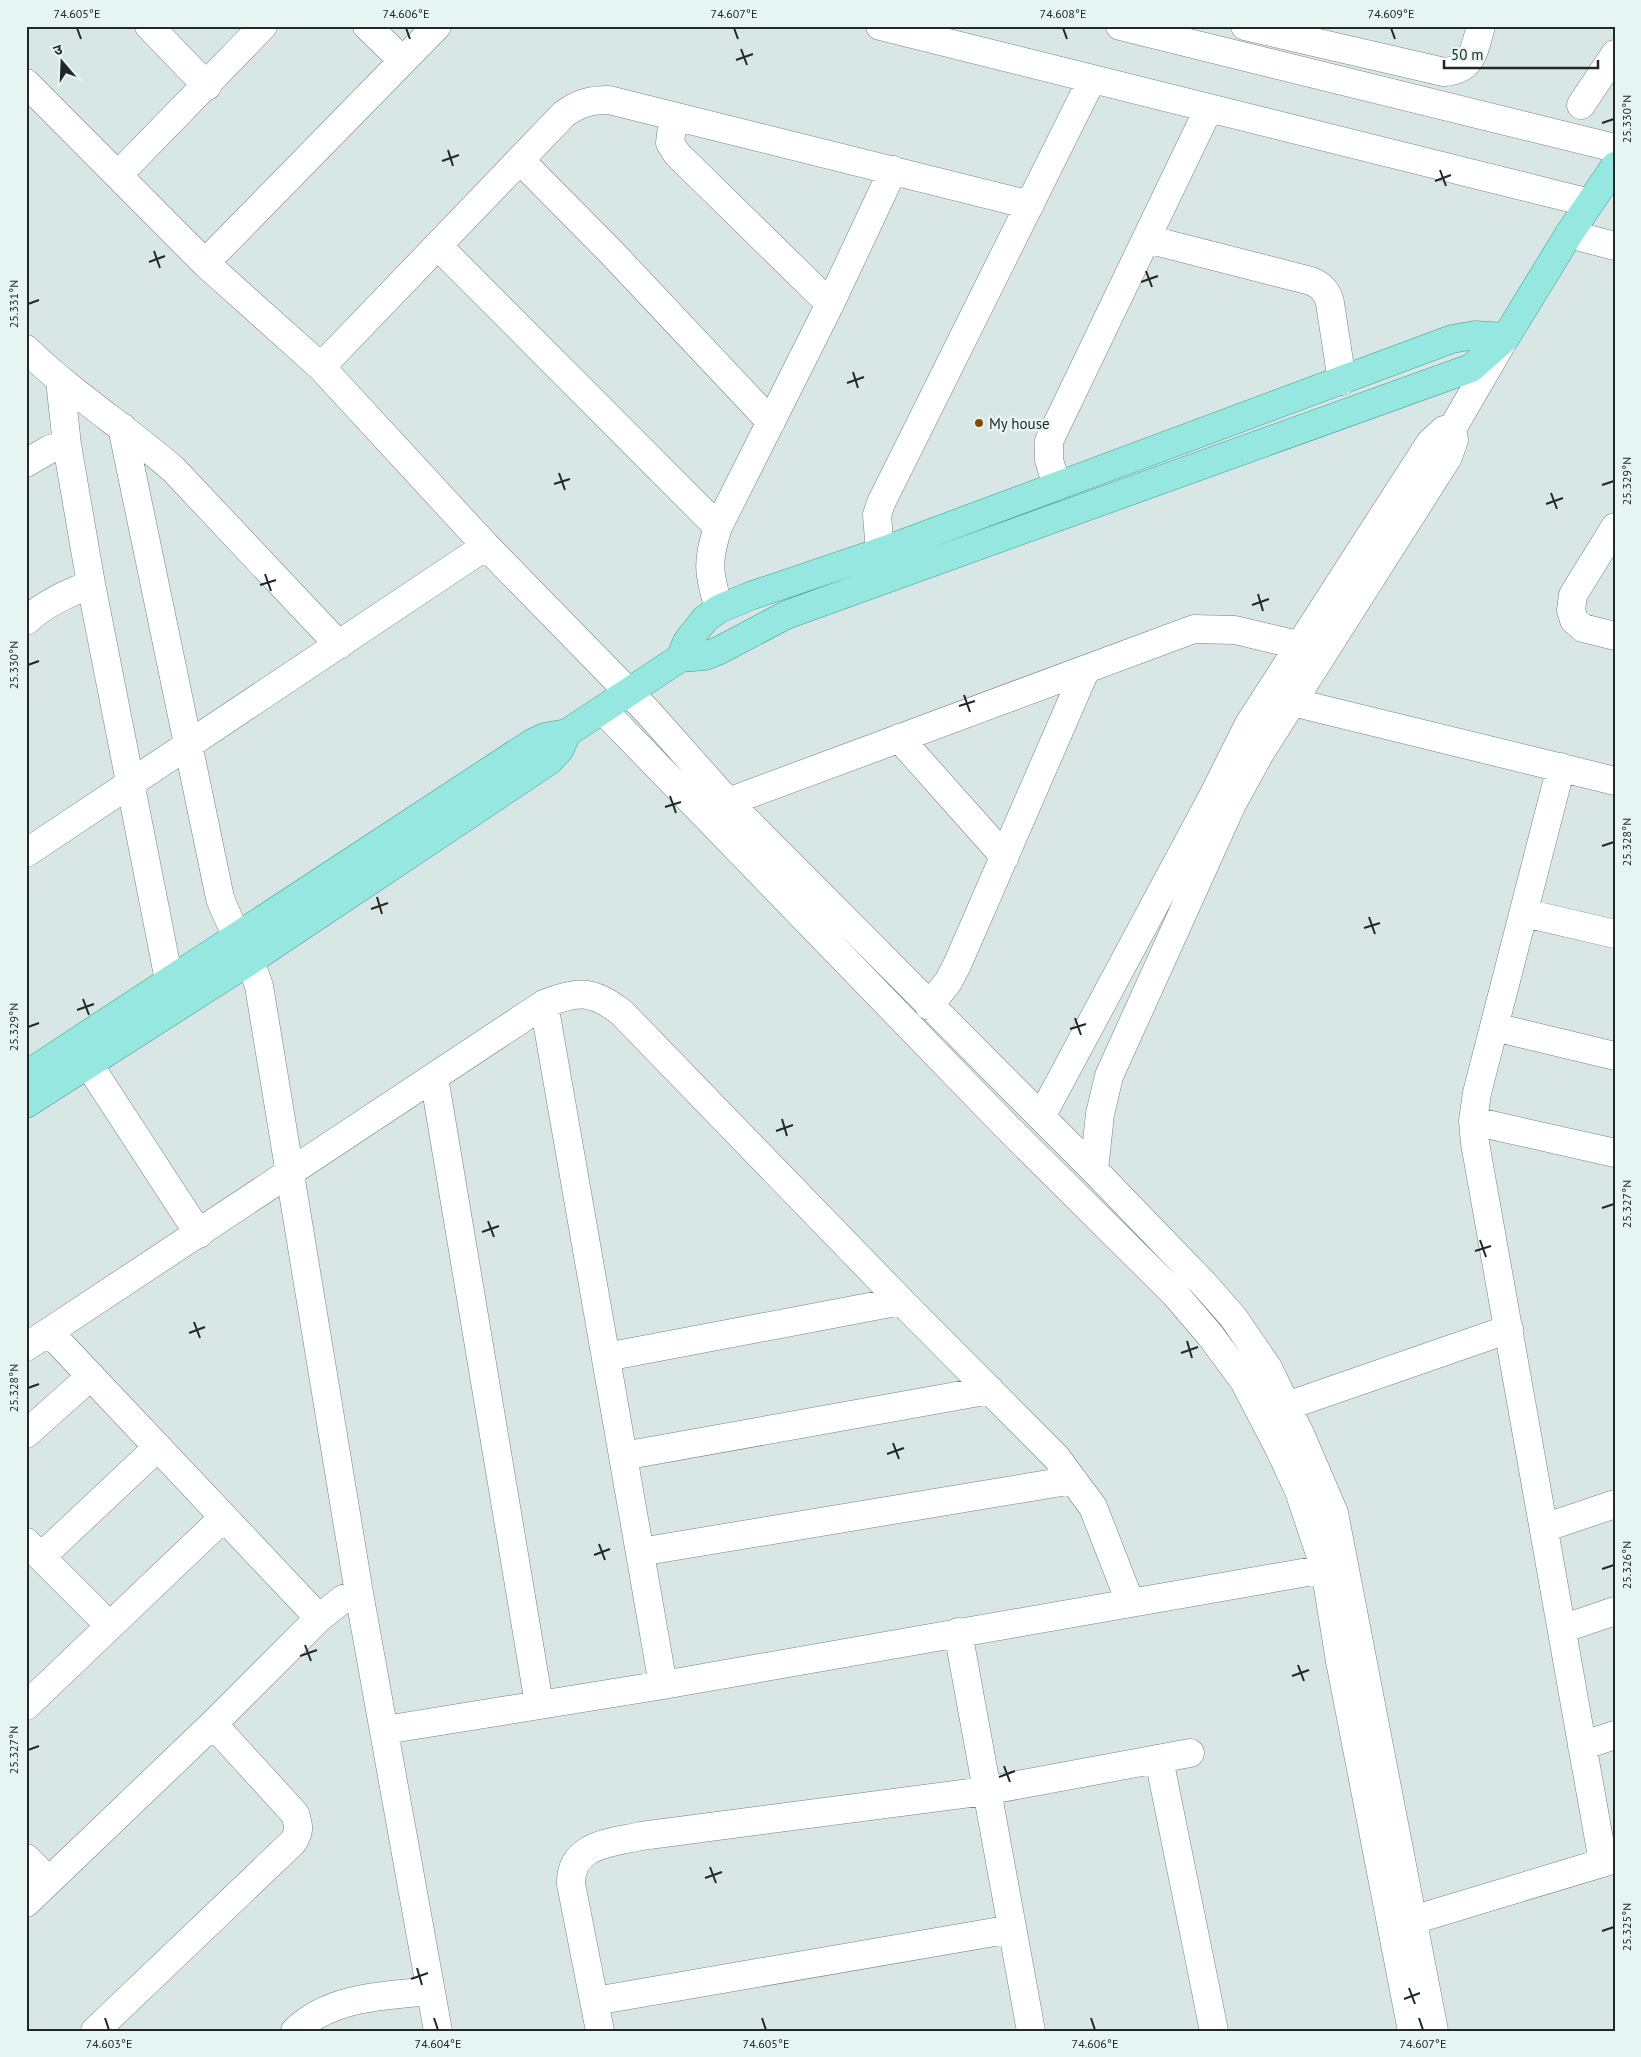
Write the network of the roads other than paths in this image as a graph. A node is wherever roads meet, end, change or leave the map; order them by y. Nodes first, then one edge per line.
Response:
1 (149, 26) edge
2 (263, 26) edge
3 (367, 26) edge
4 (437, 26) edge
5 (880, 26) edge
6 (1120, 26) edge
7 (1245, 26) edge
8 (1481, 26) edge
9 (1178, 34) edge
10 (1615, 54) edge
11 (403, 61) junction
12 (1092, 79) junction
13 (26, 83) edge
14 (207, 86) junction
15 (1581, 105) dead end
16 (1208, 108) junction
17 (673, 117) junction
18 (1615, 148) edge
19 (520, 160) junction
20 (1615, 166) edge
21 (893, 170) junction
22 (118, 175) junction
23 (1590, 202) junction
24 (1030, 205) junction
25 (1569, 234) junction
26 (1147, 239) junction
27 (438, 246) junction
28 (1615, 246) edge
29 (206, 263) junction
30 (830, 304) junction
31 (1506, 337) junction
32 (26, 349) edge
33 (321, 367) junction
34 (60, 380) junction
35 (1342, 381) junction
36 (771, 422) junction
37 (122, 428) junction
38 (1452, 429) junction
39 (67, 445) junction
40 (26, 463) edge
41 (1057, 486) junction
42 (718, 527) junction
43 (1615, 527) edge
44 (486, 546) junction
45 (880, 552) junction
46 (91, 584) junction
47 (719, 610) junction
48 (26, 621) edge
49 (1615, 636) edge
50 (339, 646) junction
51 (1298, 646) junction
52 (680, 658) junction
53 (1086, 669) junction
54 (628, 691) junction
55 (1292, 702) junction
56 (603, 710) junction
57 (567, 733) junction
58 (899, 738) junction
59 (188, 746) junction
60 (1561, 767) junction
61 (1615, 780) edge
62 (130, 786) junction
63 (728, 802) junction
64 (26, 853) edge
65 (1004, 857) junction
66 (1525, 913) junction
67 (1615, 934) edge
68 (237, 936) junction
69 (251, 960) junction
70 (169, 980) junction
71 (544, 1004) junction
72 (180, 1006) junction
73 (930, 1006) junction
74 (1494, 1027) junction
75 (82, 1053) junction
76 (1615, 1056) edge
77 (26, 1076) edge
78 (434, 1077) junction
79 (26, 1104) edge
80 (1041, 1117) junction
81 (1474, 1122) junction
82 (1064, 1140) junction
83 (1615, 1154) edge
84 (1043, 1163) junction
85 (1094, 1170) junction
86 (288, 1175) junction
87 (199, 1234) junction
88 (901, 1301) junction
89 (1509, 1330) junction
90 (50, 1332) junction
91 (26, 1346) edge
92 (606, 1357) junction
93 (91, 1376) junction
94 (990, 1390) junction
95 (1287, 1406) junction
96 (26, 1434) edge
97 (158, 1447) junction
98 (623, 1456) junction
99 (1073, 1480) junction
100 (1615, 1504) edge
101 (224, 1517) junction
102 (1544, 1528) junction
103 (34, 1550) edge
104 (640, 1552) junction
105 (1335, 1567) junction
106 (359, 1593) junction
107 (1130, 1602) junction
108 (1615, 1611) edge
109 (319, 1618) junction
110 (110, 1626) junction
111 (1562, 1629) junction
112 (958, 1632) junction
113 (663, 1685) junction
114 (28, 1701) edge
115 (538, 1704) junction
116 (213, 1724) junction
117 (385, 1730) junction
118 (1615, 1735) edge
119 (1582, 1746) junction
120 (1190, 1753) dead end
121 (1158, 1759) junction
122 (985, 1791) junction
123 (26, 1858) edge
124 (1609, 1861) edge
125 (49, 1881) junction
126 (26, 1903) edge
127 (1414, 1920) junction
128 (1012, 1929) junction
129 (430, 1991) junction
130 (595, 2001) junction
131 (96, 2031) edge
132 (295, 2031) edge
133 (438, 2031) edge
134 (600, 2031) edge
135 (1031, 2031) edge
136 (1214, 2031) edge
137 (1412, 2031) edge
138 (1434, 2031) edge

1 - 14 street
2 - 14 street
3 - 11 street
4 - 11 street
5 - 12 street
6 - 9 street
7 - 8 street
9 - 18 street
10 - 15 street
11 - 29 street
12 - 16 street
12 - 24 street
13 - 22 street
14 - 22 street
16 - 23 street
16 - 26 street
17 - 19 street
17 - 21 street
17 - 30 street
19 - 27 street
19 - 36 street
20 - 23 main road
21 - 24 street
21 - 30 street
22 - 29 street
23 - 25 main road
24 - 45 street
25 - 28 street
25 - 31 main road
26 - 35 street
26 - 41 street
27 - 33 street
27 - 42 street
29 - 33 street
30 - 36 street
31 - 35 main road
31 - 38 street
31 - 52 main road
32 - 34 street
33 - 44 street
34 - 37 street
34 - 39 street
35 - 41 main road
36 - 42 street
37 - 50 street
37 - 59 street
38 - 51 street
38 - 55 street
39 - 40 street
39 - 46 street
41 - 45 main road
42 - 47 street
43 - 49 street
44 - 50 street
44 - 54 street
45 - 47 main road
46 - 48 street
46 - 62 street
47 - 52 main road
50 - 59 street
51 - 53 street
51 - 80 street
52 - 54 main road
53 - 58 street
53 - 65 street
54 - 56 main road
54 - 63 street
55 - 60 street
55 - 85 street
56 - 57 main road
56 - 84 street
57 - 68 main road
57 - 69 main road
58 - 63 street
58 - 65 street
59 - 62 street
59 - 68 street
60 - 61 street
60 - 66 street
62 - 64 street
62 - 70 street
63 - 73 street
65 - 73 street
66 - 67 street
66 - 74 street
68 - 69 street
68 - 70 main road
69 - 72 main road
69 - 86 street
70 - 72 street
70 - 75 main road
71 - 78 street
71 - 88 street
71 - 92 street
72 - 75 main road
73 - 80 street
74 - 76 street
74 - 81 street
75 - 77 main road
75 - 79 main road
75 - 87 street
78 - 86 street
78 - 115 street
80 - 82 street
81 - 83 street
81 - 89 street
82 - 84 street
82 - 85 street
84 - 105 street
85 - 95 street
86 - 87 street
86 - 106 street
87 - 90 street
88 - 92 street
88 - 94 street
89 - 95 street
89 - 102 street
90 - 91 street
90 - 93 street
92 - 98 street
93 - 96 street
93 - 97 street
94 - 98 street
94 - 99 street
95 - 105 street
97 - 101 street
97 - 103 street
98 - 104 street
99 - 104 street
99 - 107 street
100 - 102 street
101 - 109 street
101 - 110 street
102 - 111 street
103 - 110 street
104 - 113 street
105 - 107 street
105 - 127 street
105 - 137 street
106 - 109 street
106 - 117 street
107 - 112 street
108 - 111 street
109 - 116 street
110 - 114 street
111 - 119 street
112 - 113 street
112 - 122 street
113 - 115 street
115 - 117 street
116 - 125 street
116 - 131 street
117 - 129 street
118 - 119 street
119 - 124 street
120 - 121 street
121 - 122 street
121 - 136 street
122 - 128 street
122 - 130 street
123 - 125 street
124 - 127 street
125 - 126 street
127 - 138 street
128 - 130 street
128 - 135 street
129 - 132 street
129 - 133 street
130 - 134 street

